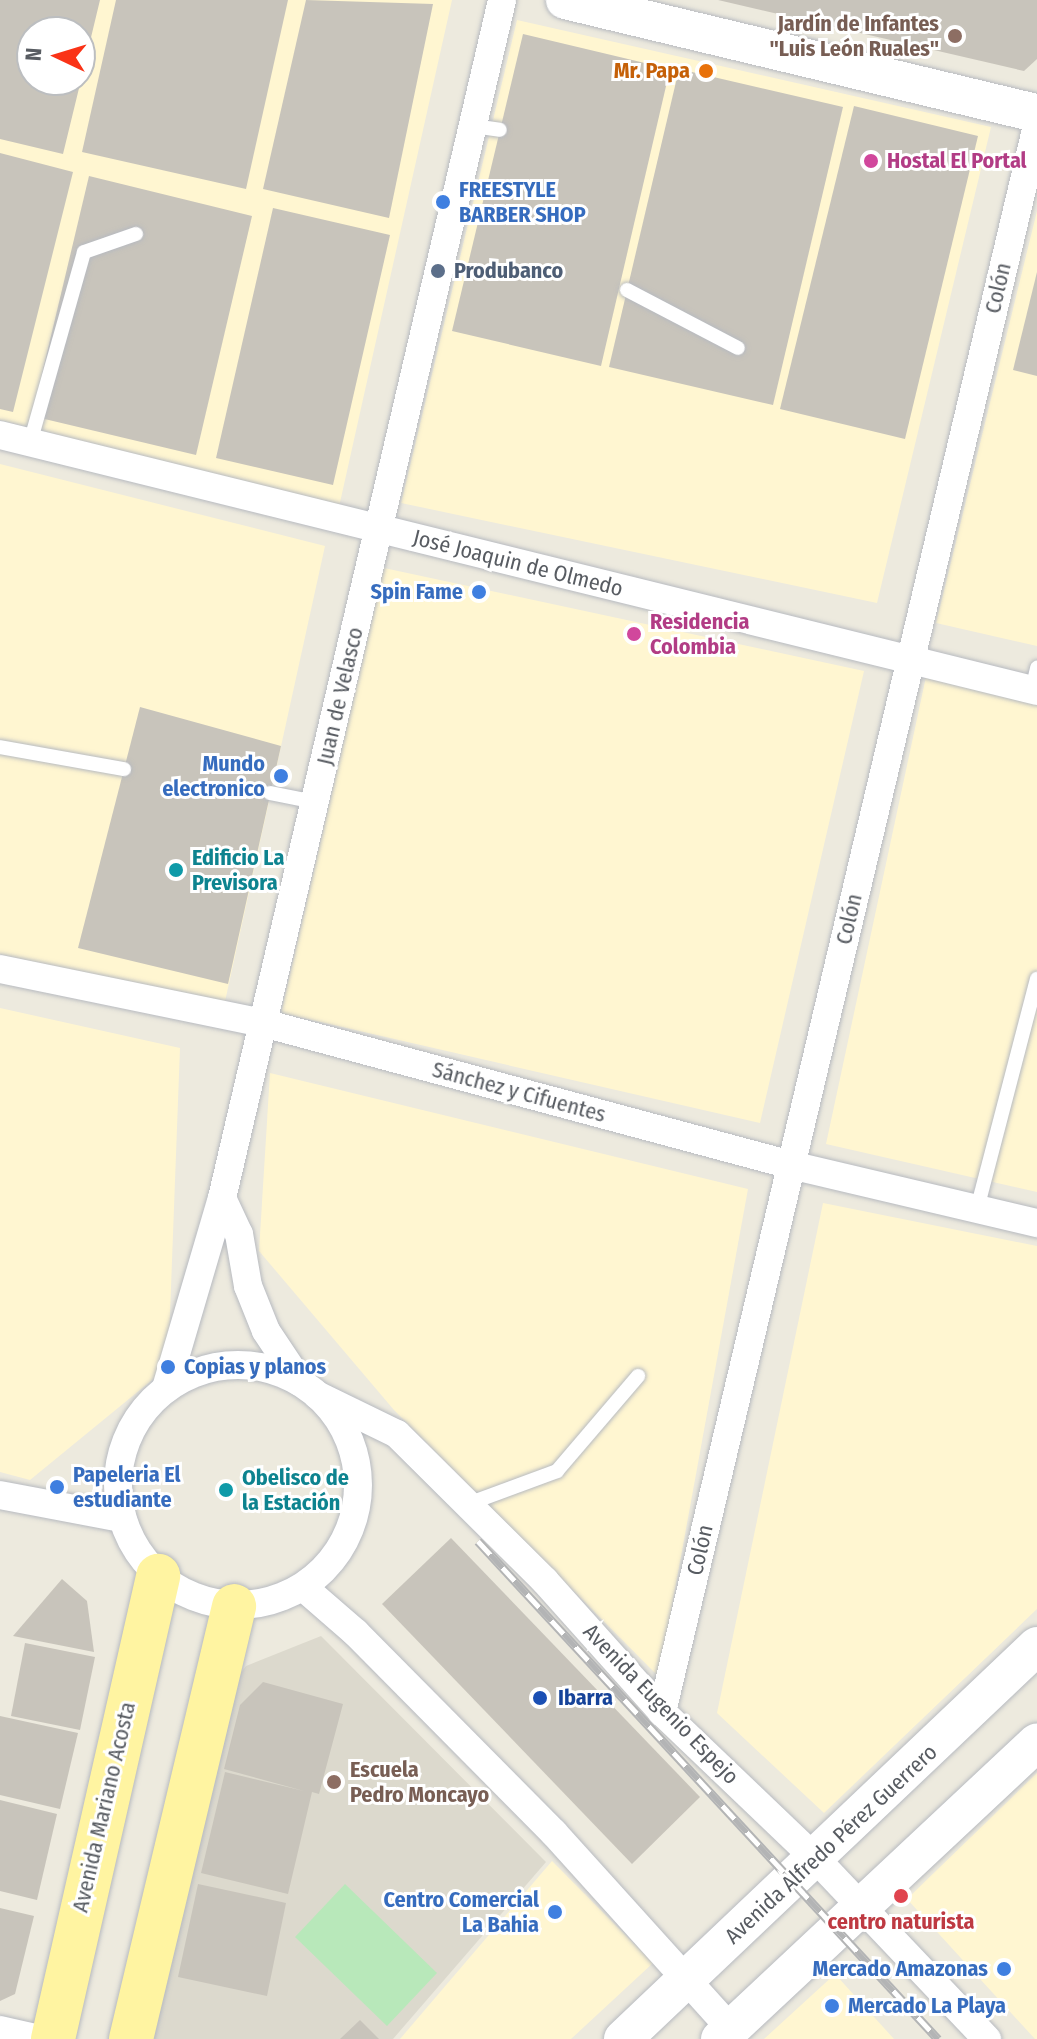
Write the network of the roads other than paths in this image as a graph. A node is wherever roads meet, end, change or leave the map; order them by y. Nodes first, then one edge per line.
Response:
1 (502, 0) edge
2 (565, 0) edge
3 (1037, 113) edge
4 (1037, 126) edge
5 (136, 234) dead end
6 (627, 290) dead end
7 (738, 348) dead end
8 (0, 435) edge
9 (30, 443) junction
10 (379, 528) junction
11 (910, 660) junction
12 (1035, 683) edge
13 (0, 747) edge
14 (124, 769) dead end
15 (270, 793) dead end
16 (315, 802) junction
17 (0, 969) edge
18 (1037, 979) edge
19 (1031, 1015) edge
20 (263, 1023) junction
21 (791, 1165) junction
22 (222, 1198) junction
23 (977, 1209) junction
24 (1037, 1223) edge
25 (638, 1376) dead end
26 (166, 1388) junction
27 (309, 1389) junction
28 (0, 1495) edge
29 (468, 1504) junction
30 (122, 1518) junction
31 (158, 1576) junction
32 (303, 1587) junction
33 (234, 1606) junction
34 (1037, 1646) edge
35 (662, 1712) junction
36 (1037, 1742) edge
37 (817, 1860) junction
38 (862, 1911) junction
39 (688, 1979) junction
40 (0, 2030) edge
41 (726, 2034) edge
42 (40, 2039) edge
43 (53, 2039) edge
44 (131, 2039) edge
45 (623, 2039) edge
46 (987, 2039) edge

1 - 10 street, Juan de Velasco
2 - 3 street
4 - 11 street, Colón
5 - 9 lane
6 - 7 lane
8 - 9 street, José Joaquin de Olmedo
9 - 10 street, José Joaquin de Olmedo
10 - 11 street, José Joaquin de Olmedo
10 - 16 street, Juan de Velasco
11 - 12 street, José Joaquin de Olmedo
11 - 21 street, Colón
13 - 14 lane
15 - 16 lane
16 - 20 street, Juan de Velasco
17 - 20 street, Sánchez y Cifuentes
18 - 19 lane
19 - 23 lane
20 - 21 street, Sánchez y Cifuentes
20 - 22 street, Juan de Velasco
21 - 23 street, Sánchez y Cifuentes
21 - 35 street, Colón
22 - 26 street, Juan de Velasco
22 - 27 street
23 - 24 street, Sánchez y Cifuentes
25 - 29 lane
26 - 27 street
26 - 30 street
27 - 29 street, Avenida Eugenio Espejo
27 - 32 street
28 - 30 street
29 - 35 street, Avenida Eugenio Espejo
30 - 31 street
31 - 33 street
31 - 43 main road, Avenida Mariano Acosta
32 - 33 street
32 - 39 street
33 - 44 main road
34 - 37 street, Avenida Alfredo Pérez Guerrero
35 - 37 street, Avenida Eugenio Espejo
36 - 38 street
37 - 38 street, Avenida Eugenio Espejo
37 - 39 street, Avenida Alfredo Pérez Guerrero
38 - 41 street
38 - 46 street, Avenida Eugenio Espejo
39 - 41 street
39 - 45 street, Avenida Alfredo Pérez Guerrero
40 - 42 street

